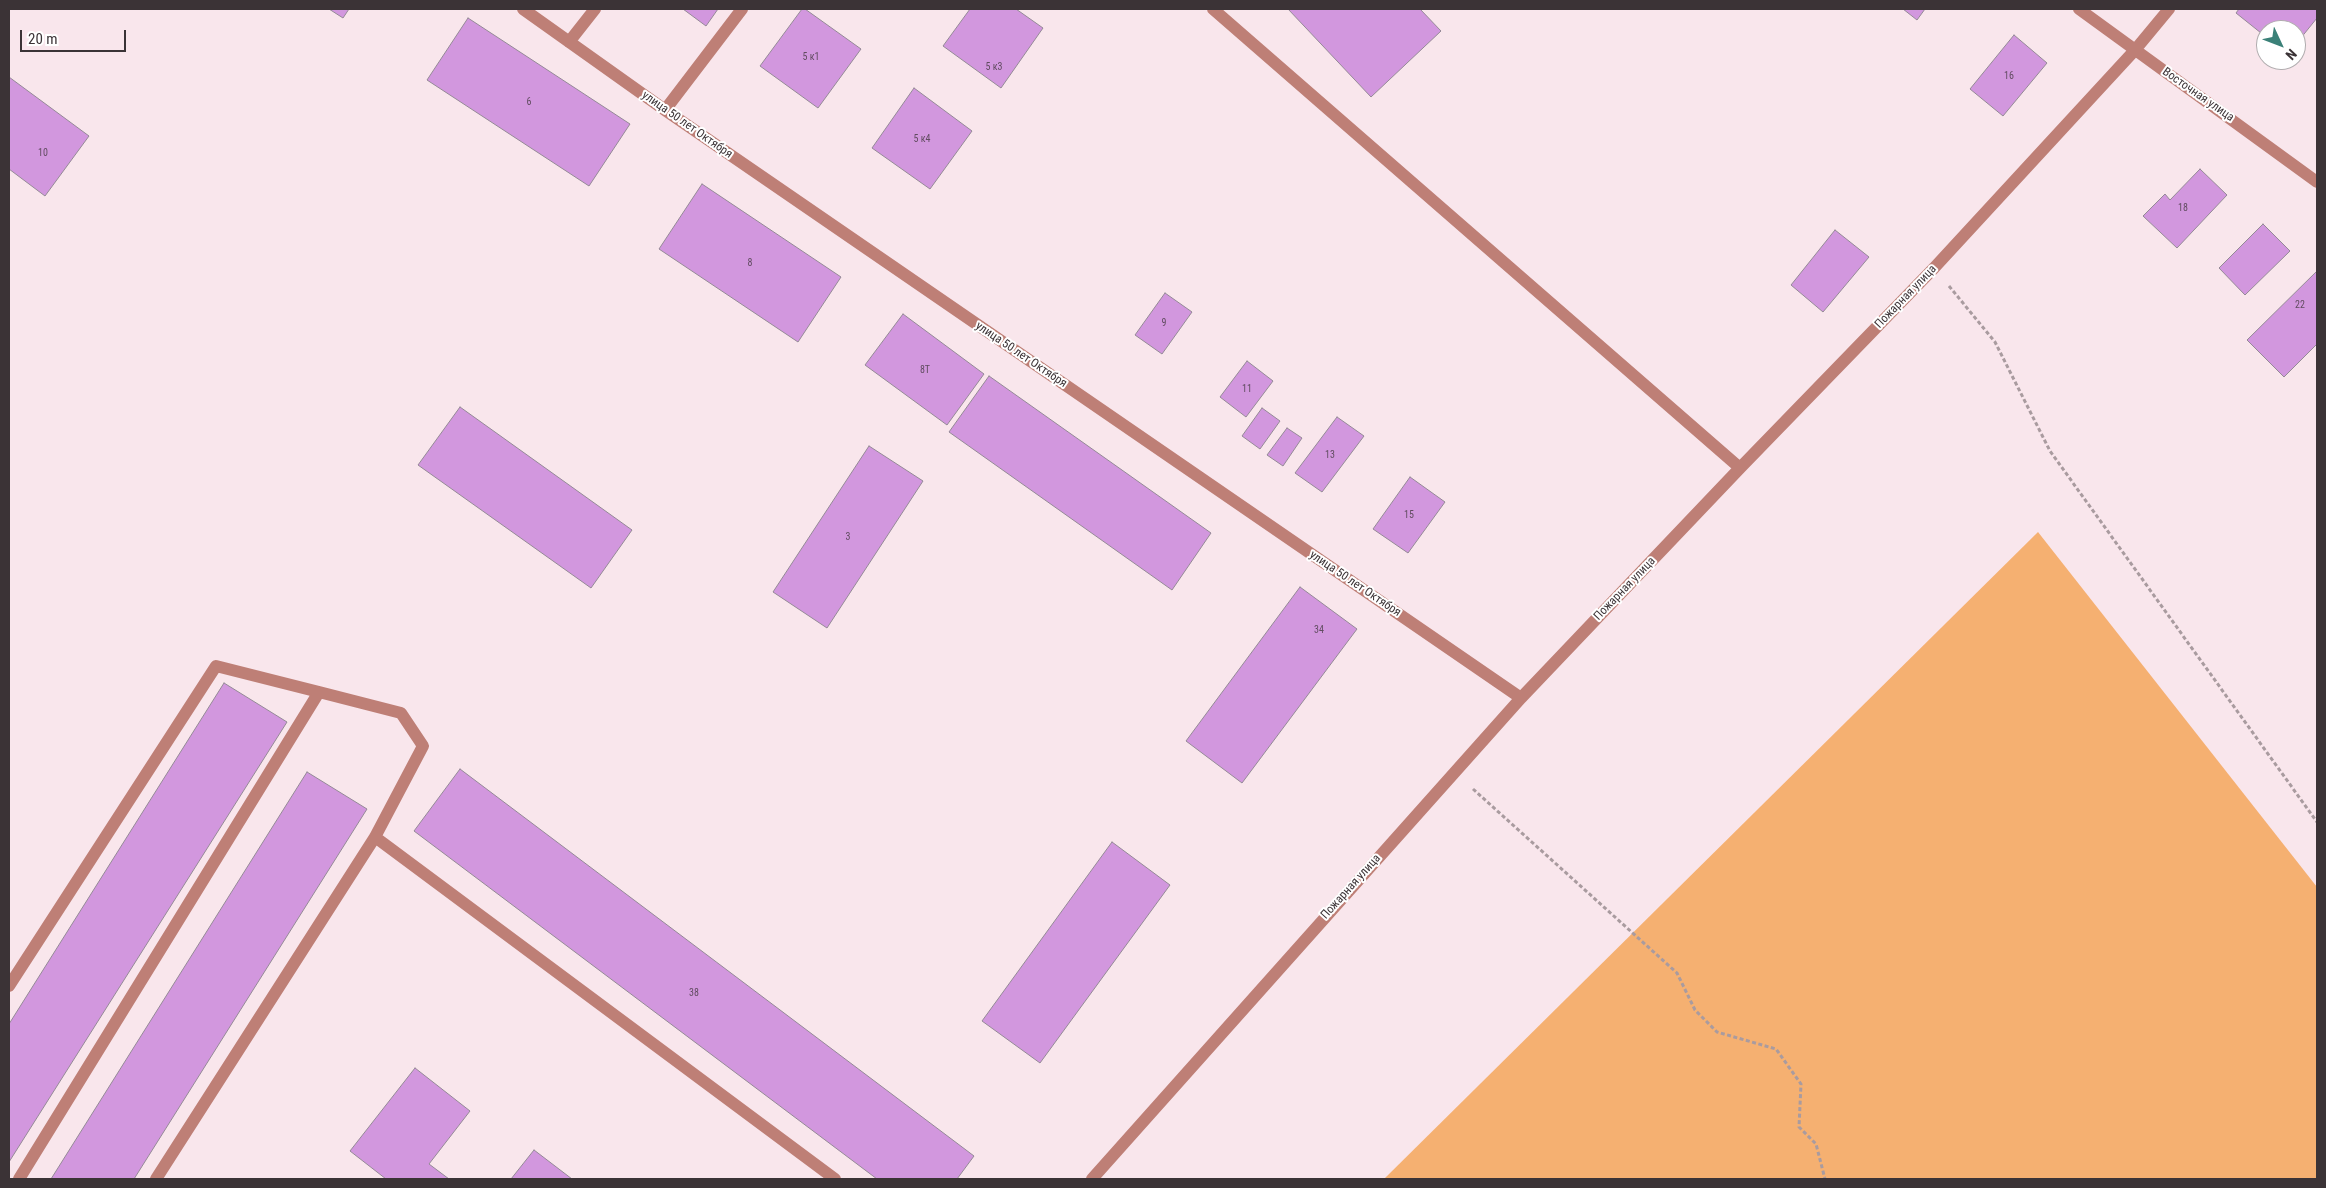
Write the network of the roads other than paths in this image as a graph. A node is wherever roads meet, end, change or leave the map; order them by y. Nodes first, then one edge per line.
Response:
1 (523, 9) edge
2 (596, 9) edge
3 (742, 9) edge
4 (1213, 9) edge
5 (2079, 9) edge
6 (2169, 9) edge
7 (569, 42) junction
8 (2135, 50) junction
9 (665, 110) junction
10 (2317, 182) edge
11 (1740, 468) junction
12 (319, 692) junction
13 (1521, 698) junction
14 (375, 837) junction
15 (9, 986) edge
16 (19, 1179) edge
17 (156, 1179) edge
18 (835, 1179) edge
19 (1092, 1179) edge

1 - 7 street, улица 50 лет Октября
2 - 7 street
3 - 9 street
4 - 11 street
5 - 8 street, Восточная улица
6 - 8 street, Пожарная улица
7 - 9 street, улица 50 лет Октября
8 - 10 street, Восточная улица
8 - 11 street, Пожарная улица
9 - 13 street, улица 50 лет Октября
11 - 13 street, Пожарная улица
12 - 14 street
12 - 15 street
12 - 16 street
13 - 19 street, Пожарная улица
14 - 17 street
14 - 18 street

